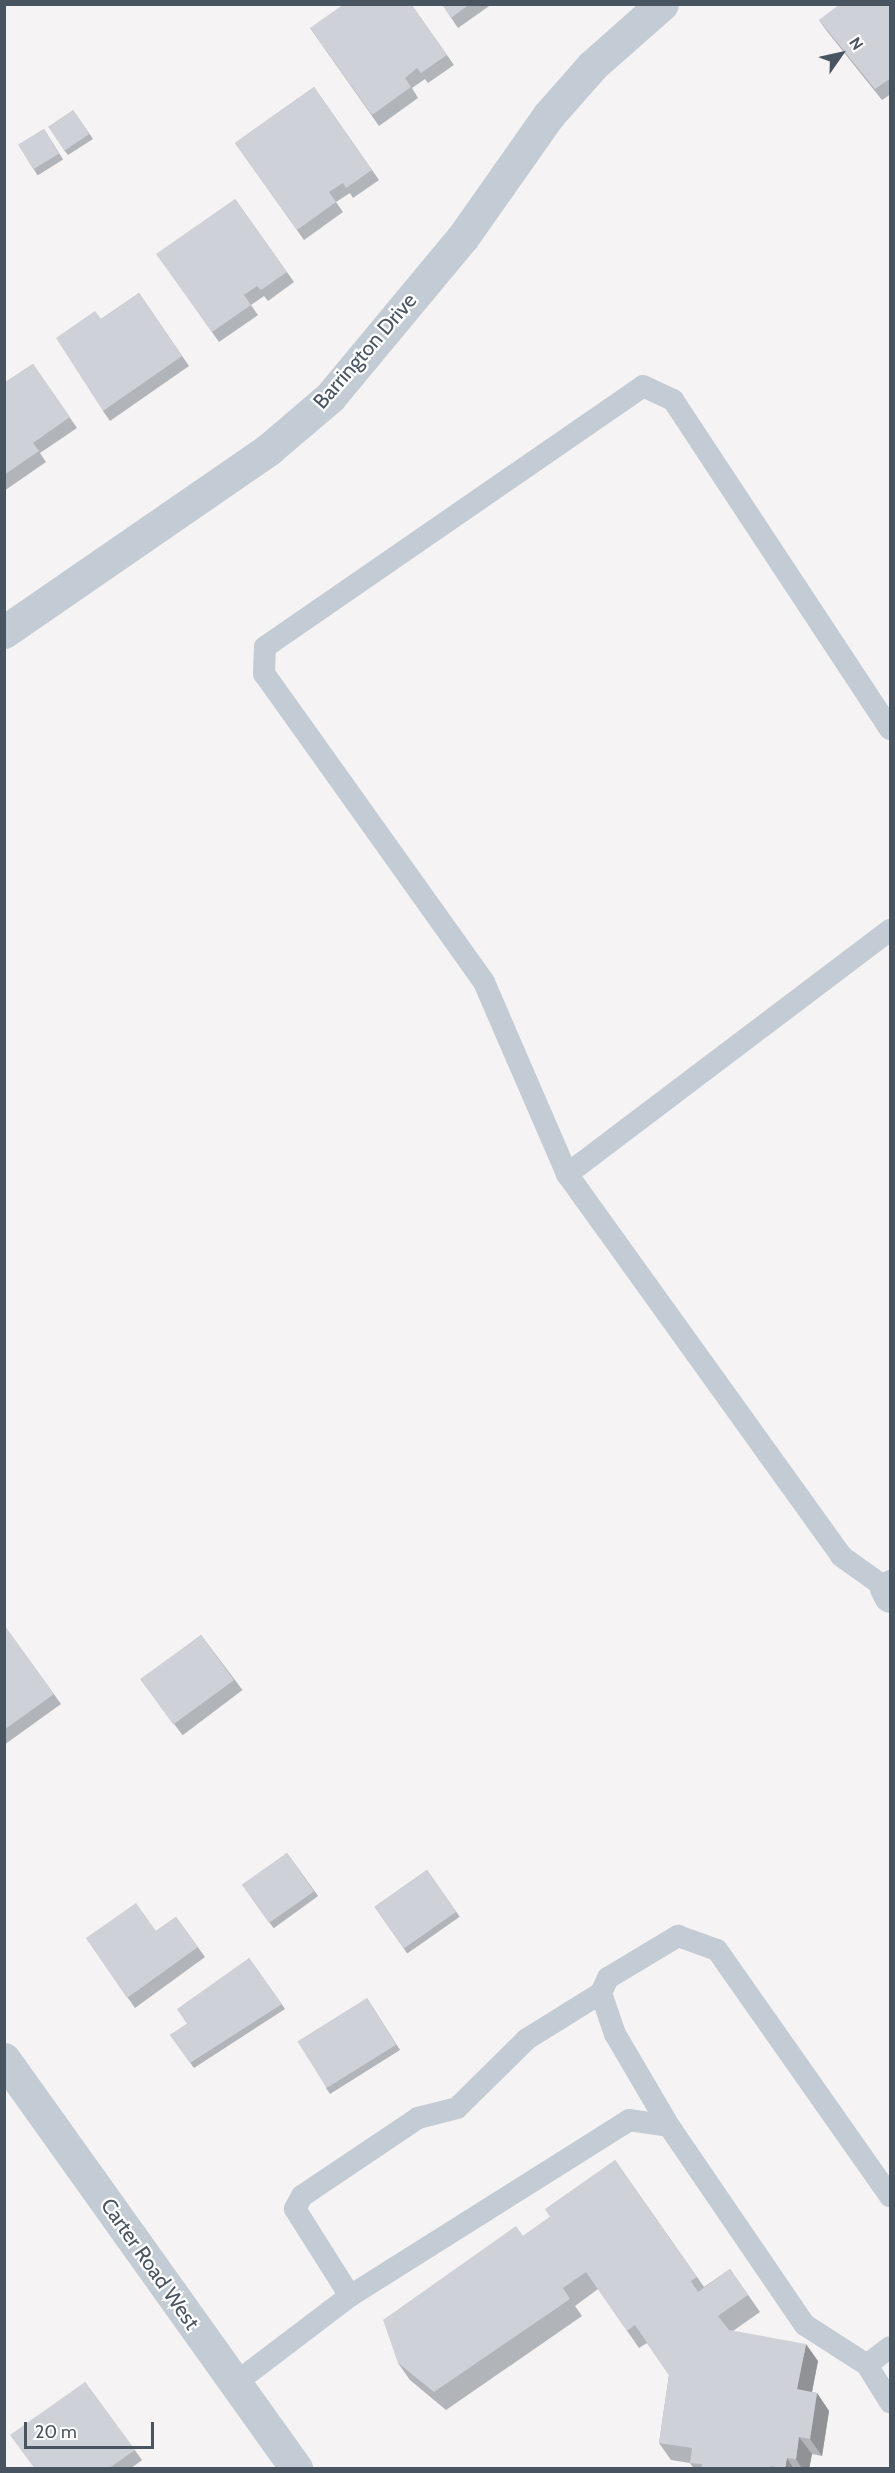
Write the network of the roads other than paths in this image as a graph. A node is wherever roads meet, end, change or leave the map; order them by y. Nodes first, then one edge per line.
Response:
1 (662, 4) edge
2 (4, 632) edge
3 (891, 729) edge
4 (891, 930) edge
5 (567, 1174) junction
6 (889, 1588) edge
7 (601, 1993) junction
8 (4, 2059) edge
9 (669, 2126) junction
10 (891, 2196) edge
11 (350, 2296) junction
12 (891, 2347) edge
13 (867, 2365) junction
14 (234, 2384) junction
15 (891, 2402) edge
16 (296, 2469) edge

1 - 2 street, Barrington Drive
3 - 5 lane
4 - 5 lane
5 - 6 lane
7 - 9 lane
7 - 10 lane
7 - 11 lane
8 - 14 street, Carter Road West
9 - 11 lane
9 - 13 lane
11 - 14 lane
12 - 13 lane
13 - 15 lane
14 - 16 street, Carter Road West

